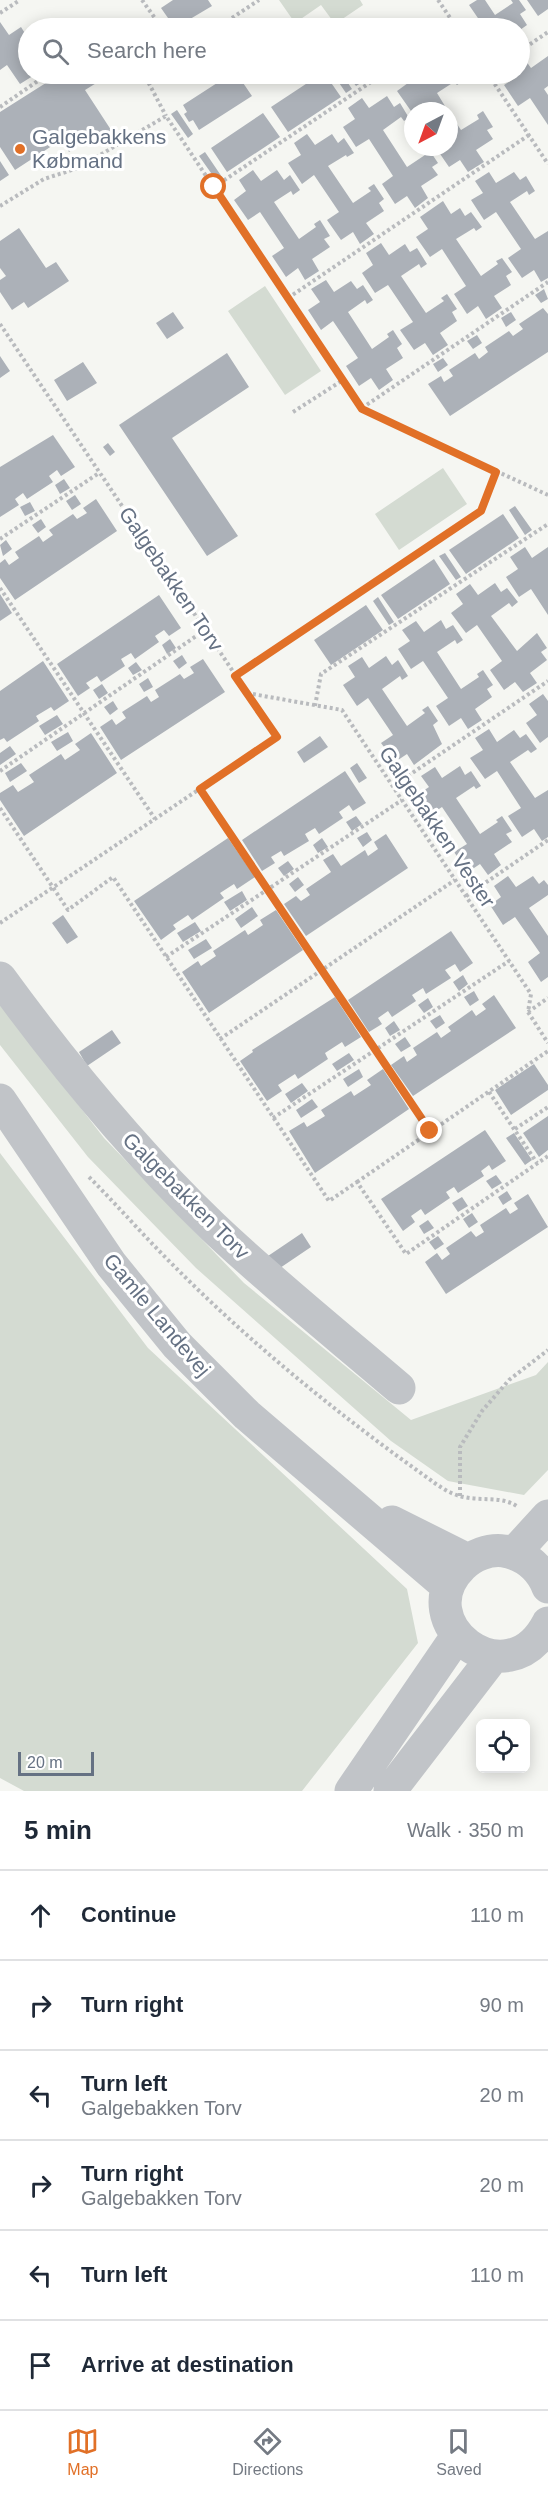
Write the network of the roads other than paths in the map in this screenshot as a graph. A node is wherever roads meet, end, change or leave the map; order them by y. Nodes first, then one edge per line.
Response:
1 (0, 978) edge
2 (0, 1100) edge
3 (399, 1388) dead end
4 (348, 1499) junction
5 (543, 1521) edge
6 (514, 1553) junction
7 (468, 1560) junction
8 (448, 1587) junction
9 (548, 1587) edge
10 (546, 1632) edge
11 (457, 1636) junction
12 (493, 1656) junction
13 (351, 1791) edge
14 (390, 1791) edge

1 - 3 street, Galgebakken Torv
2 - 4 street, Gamle Landevej
4 - 7 street, Gamle Landevej
4 - 8 street, Gamle Landevej
5 - 6 street
6 - 7 street
6 - 9 street
7 - 8 street
8 - 11 street
10 - 12 street
11 - 12 street
11 - 13 street
12 - 14 street

